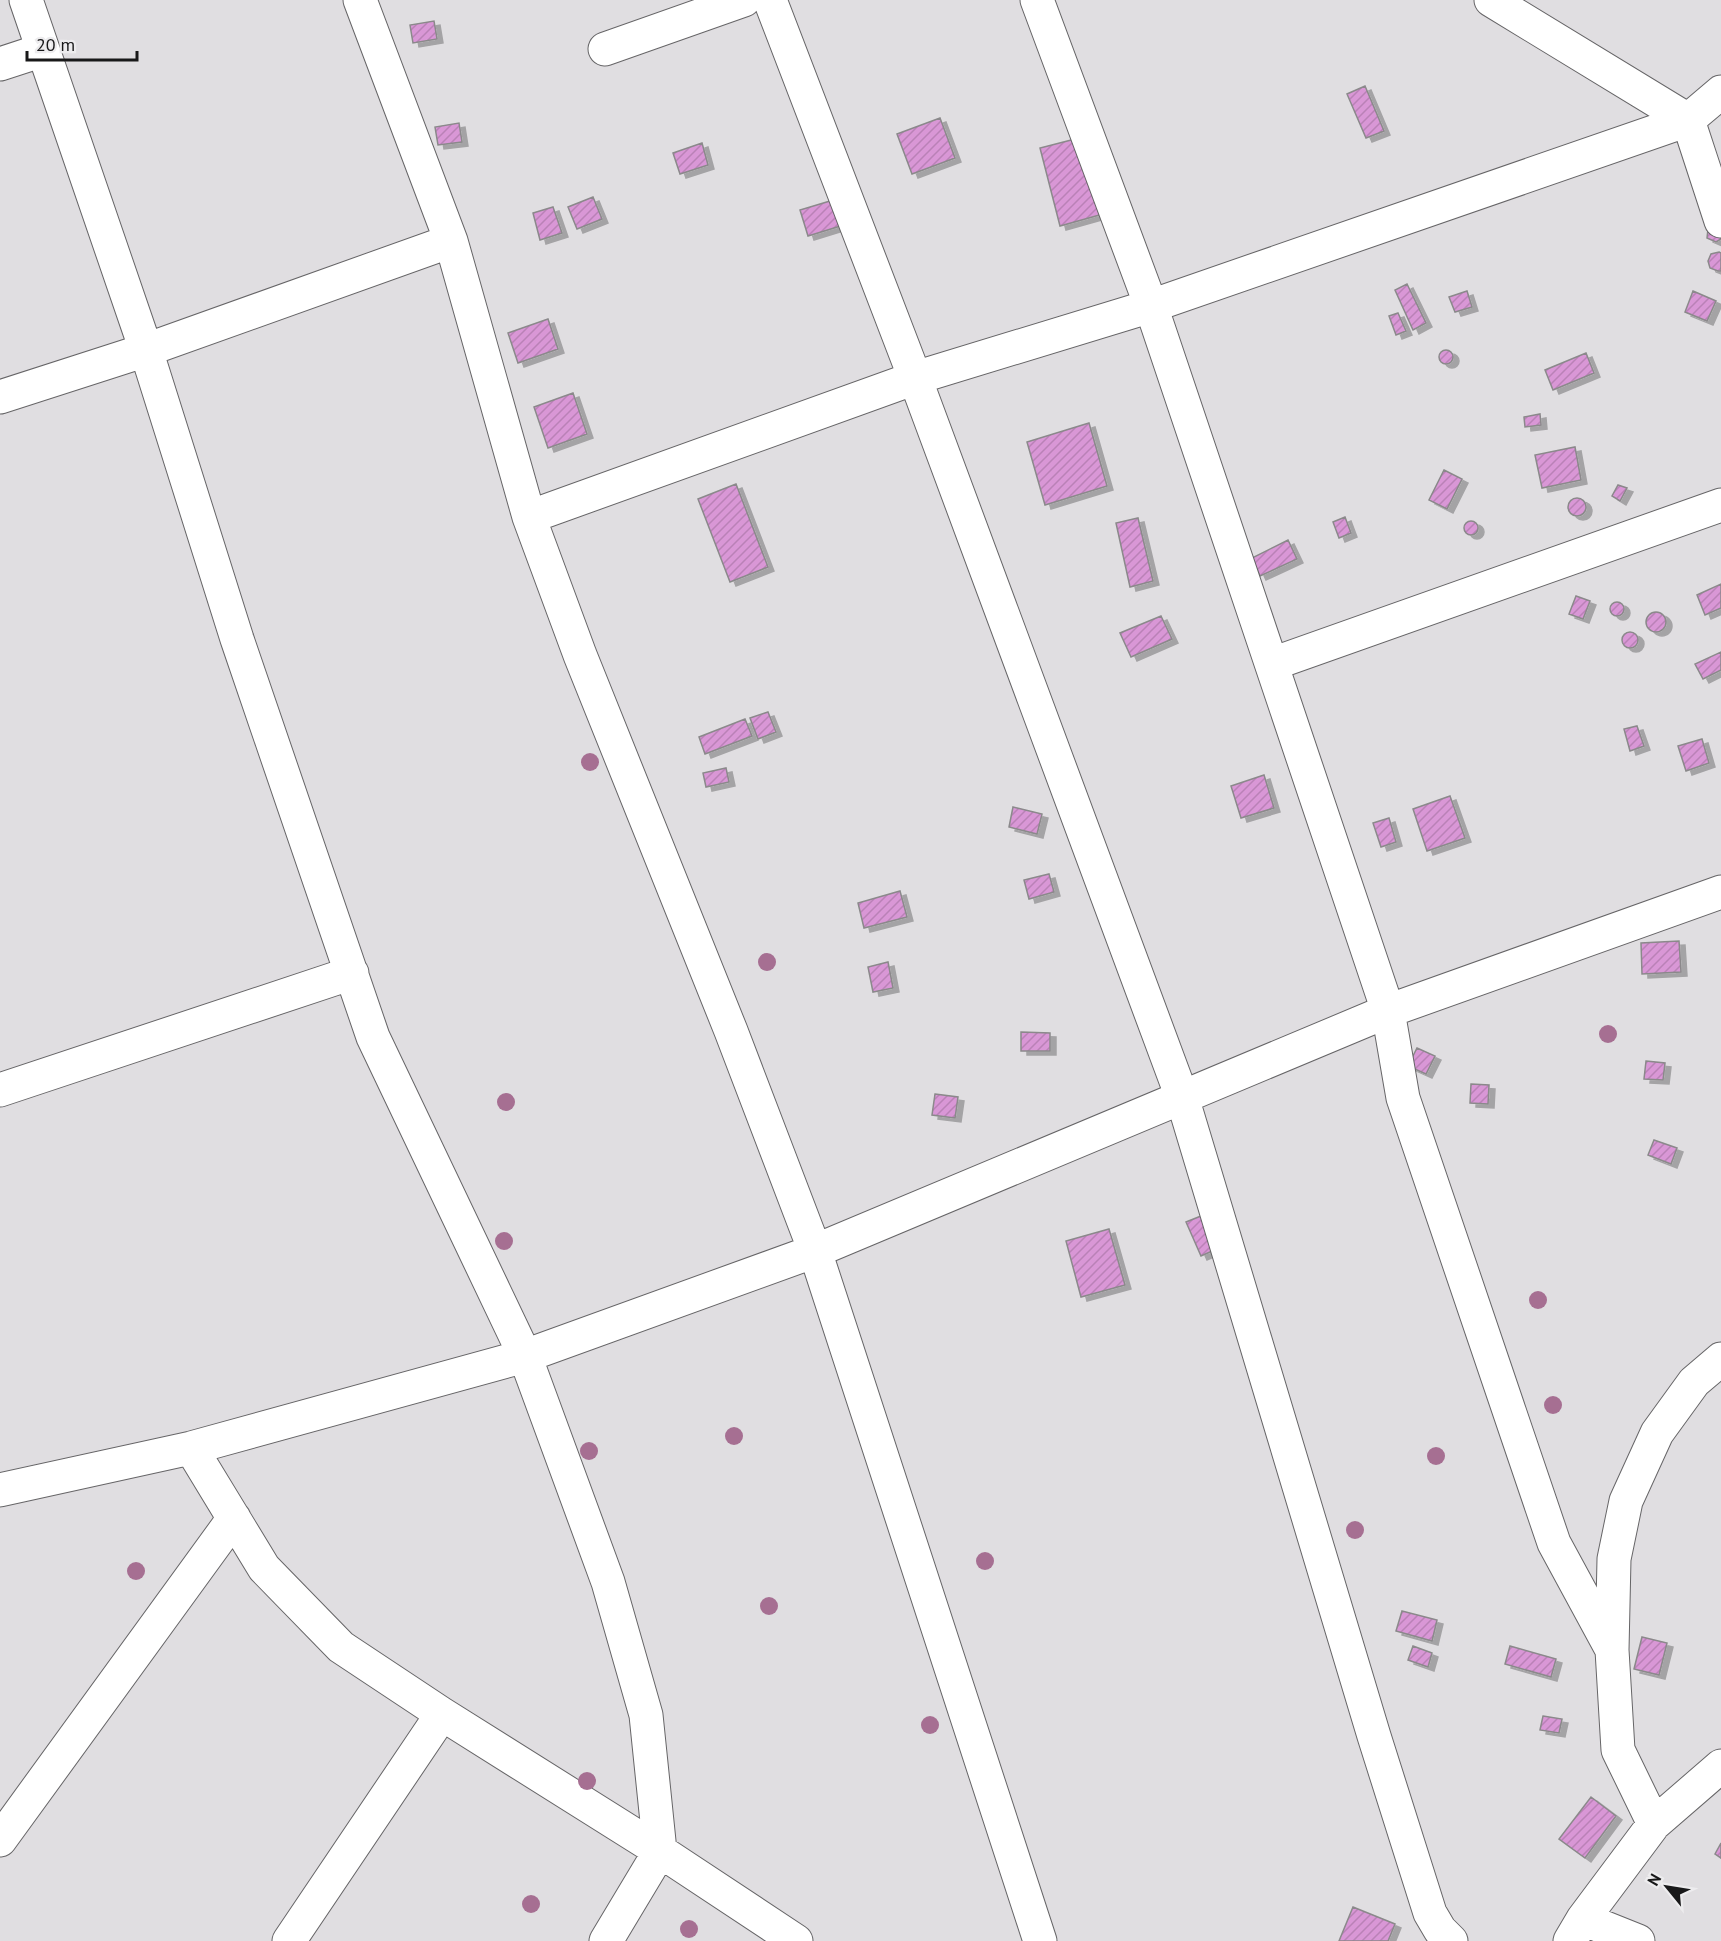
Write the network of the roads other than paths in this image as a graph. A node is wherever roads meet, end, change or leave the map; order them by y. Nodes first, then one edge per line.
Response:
1 (26, 0) edge
2 (360, 0) edge
3 (744, 0) edge
4 (770, 0) edge
5 (1037, 0) edge
6 (1491, 0) edge
7 (605, 49) dead end
8 (43, 50) junction
9 (0, 64) edge
10 (1721, 92) edge
11 (1688, 120) junction
12 (1721, 221) edge
13 (451, 241) junction
14 (1151, 306) junction
15 (146, 350) junction
16 (915, 378) junction
17 (0, 397) edge
18 (1721, 505) edge
19 (529, 517) junction
20 (1272, 664) junction
21 (1721, 891) edge
22 (352, 973) junction
23 (1388, 1011) junction
24 (0, 1090) edge
25 (1182, 1097) junction
26 (815, 1251) junction
27 (525, 1356) junction
28 (1721, 1359) edge
29 (191, 1448) junction
30 (0, 1490) edge
31 (234, 1518) junction
32 (1612, 1650) junction
33 (442, 1714) junction
34 (1721, 1766) edge
35 (1654, 1824) junction
36 (0, 1840) edge
37 (660, 1851) junction
38 (1576, 1930) edge
39 (290, 1941) edge
40 (606, 1941) edge
41 (796, 1941) edge
42 (1040, 1941) edge
43 (1451, 1941) edge
44 (1638, 1941) edge

1 - 8 street
2 - 13 street
3 - 7 street
4 - 16 street
5 - 14 street
6 - 11 street
8 - 9 street
8 - 15 street
10 - 11 street
11 - 12 street
11 - 14 street
13 - 15 street
13 - 19 street
14 - 16 street
14 - 20 street
15 - 17 street
15 - 22 street
16 - 19 street
16 - 25 street
18 - 20 street
19 - 26 street
20 - 23 street
21 - 23 street
22 - 24 street
22 - 27 street
23 - 25 street
23 - 32 street
25 - 26 street
25 - 43 street
26 - 27 street
26 - 42 street
27 - 29 street
27 - 37 street
28 - 32 street
29 - 30 street
29 - 31 street
31 - 33 street
31 - 36 street
32 - 35 street
33 - 37 street
33 - 39 street
34 - 35 street
35 - 38 street
37 - 40 street
37 - 41 street
38 - 44 street

